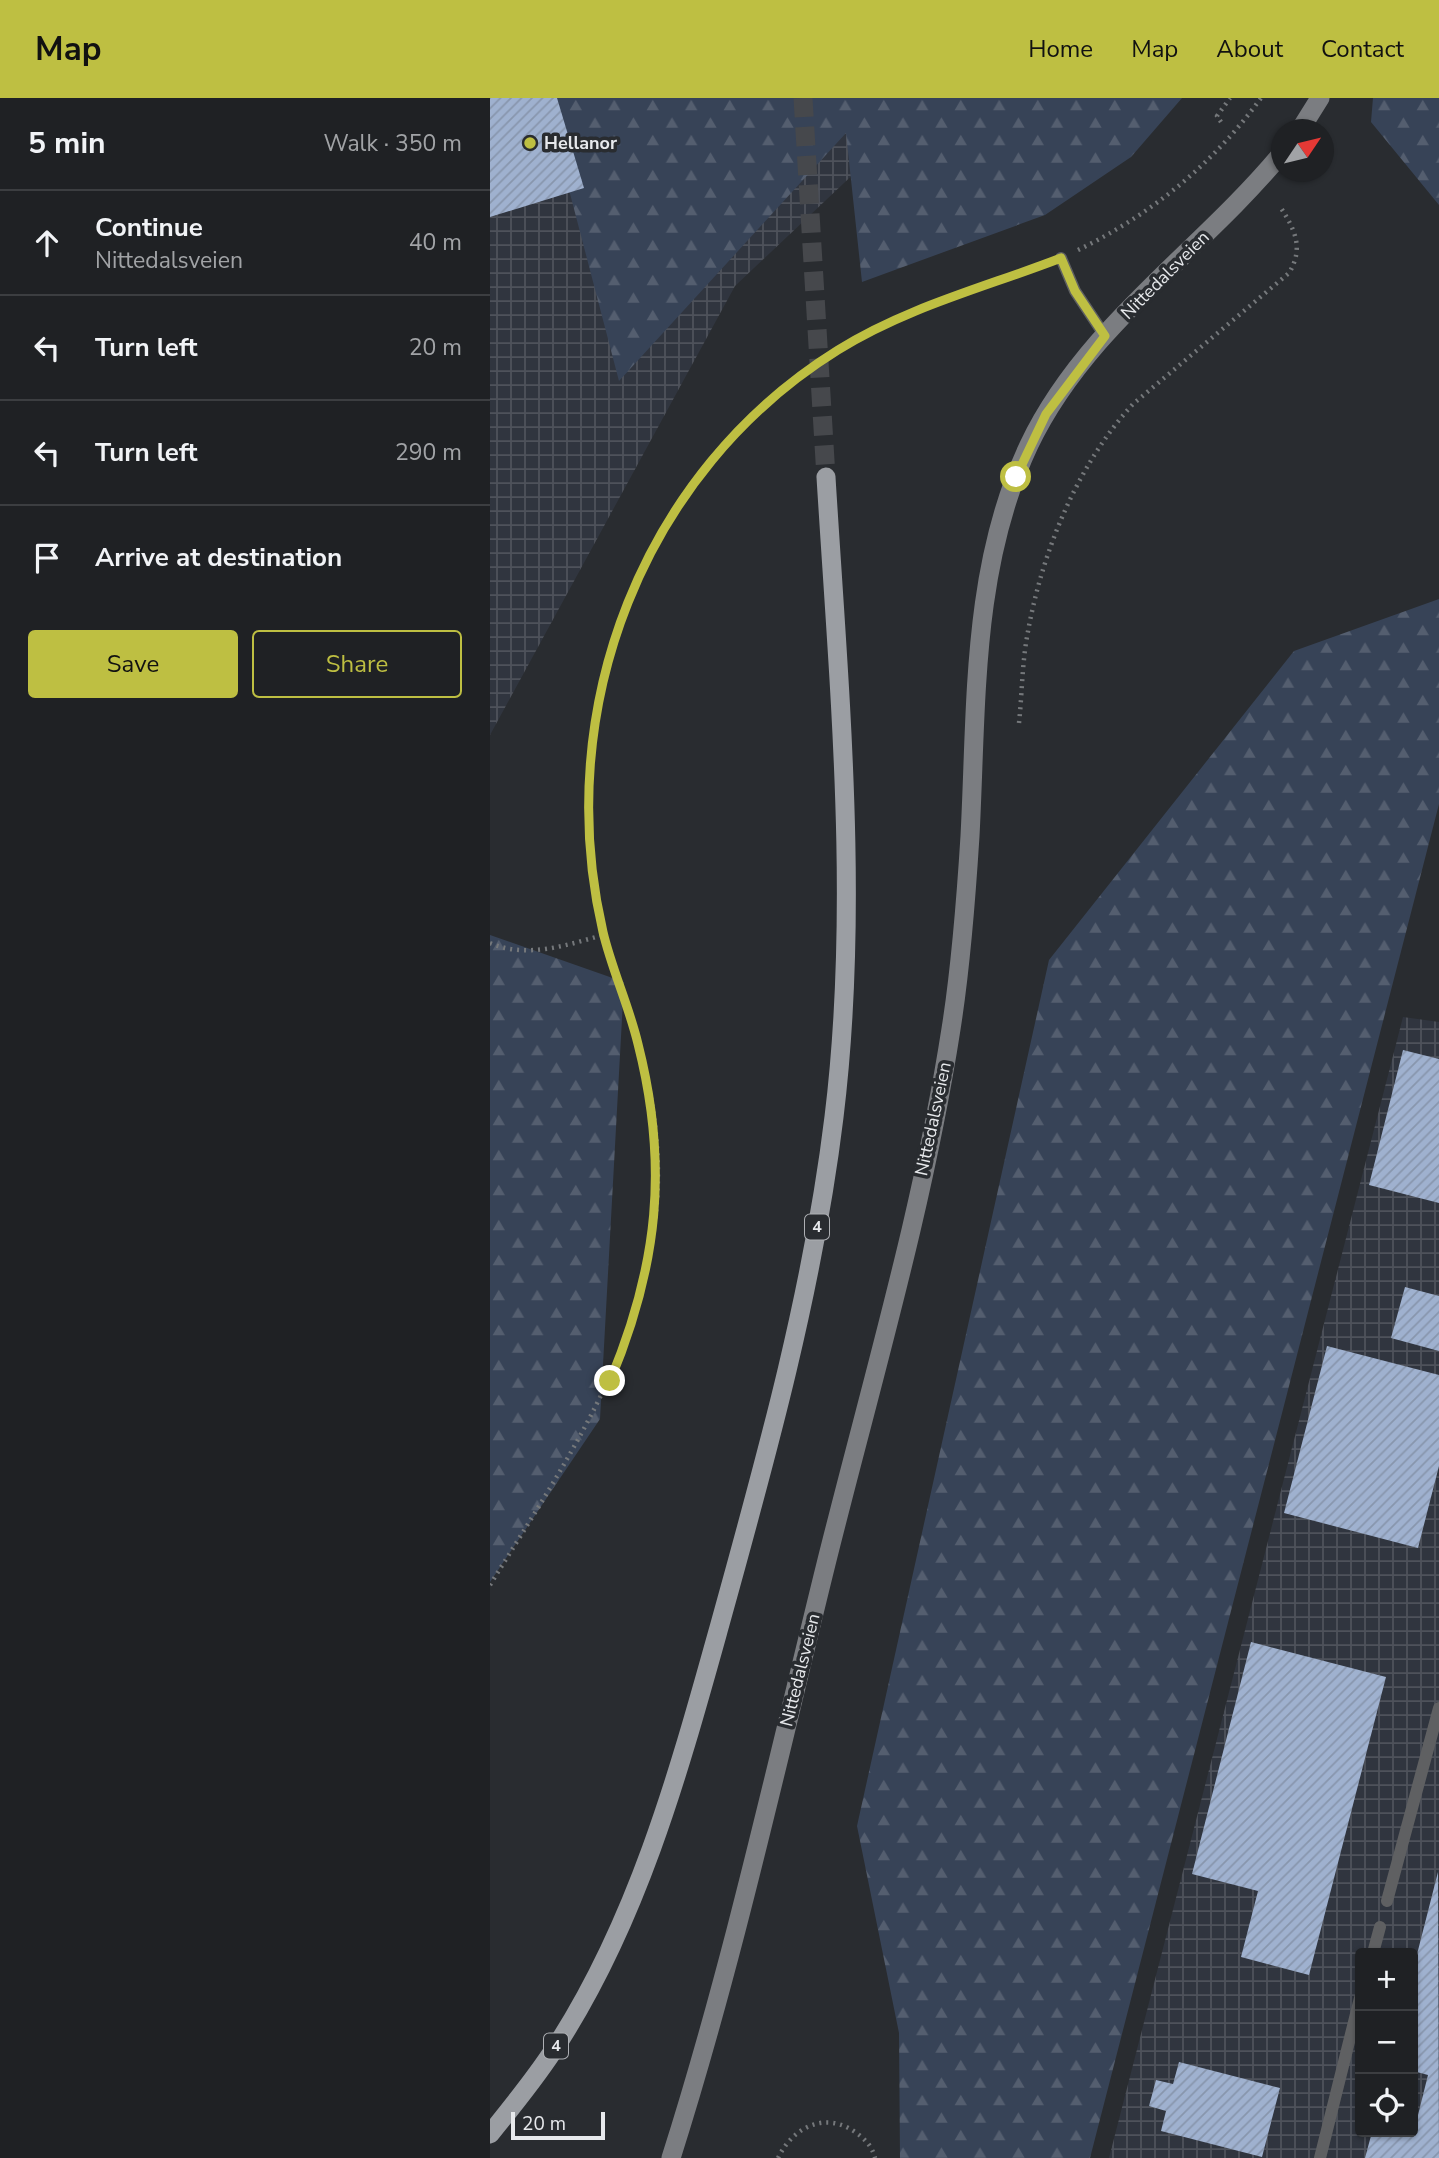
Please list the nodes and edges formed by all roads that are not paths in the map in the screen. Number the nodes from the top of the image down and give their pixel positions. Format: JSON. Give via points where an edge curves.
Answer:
{"nodes":[{"id":1,"x":1320,"y":98,"type":"edge"},
{"id":2,"x":1307,"y":119,"type":"edge"},
{"id":3,"x":1271,"y":166,"type":"edge"},
{"id":4,"x":1061,"y":258,"type":"road end"},
{"id":5,"x":1105,"y":336,"type":"junction"},
{"id":6,"x":826,"y":477,"type":"tunnel mouth"},
{"id":7,"x":1439,"y":1708,"type":"edge"},
{"id":8,"x":1387,"y":1901,"type":"dead end"},
{"id":9,"x":1380,"y":1927,"type":"dead end"},
{"id":10,"x":1374,"y":1948,"type":"edge"},
{"id":11,"x":1357,"y":2011,"type":"edge"},
{"id":12,"x":490,"y":2134,"type":"edge"},
{"id":13,"x":671,"y":2158,"type":"edge"},
{"id":14,"x":1320,"y":2158,"type":"edge"}],
"edges":[{"from":1,"to":2,"type":"main road"},
{"from":3,"to":5,"type":"main road","name":"Nittedalsveien"},
{"from":4,"to":5,"type":"lane","via":[[1075,291]]},
{"from":5,"to":13,"type":"main road","name":"Nittedalsveien","via":[[1064,387],[1034,435],[995,542],[978,649],[961,951],[940,1092],[735,1931]]},
{"from":6,"to":12,"type":"highway","number":"4","via":[[842,745],[846,910],[834,1118],[810,1272],[765,1459],[678,1774],[656,1837],[583,2001],[553,2052]]},
{"from":7,"to":8,"type":"lane"},
{"from":9,"to":10,"type":"lane"},
{"from":11,"to":14,"type":"lane"}]}
